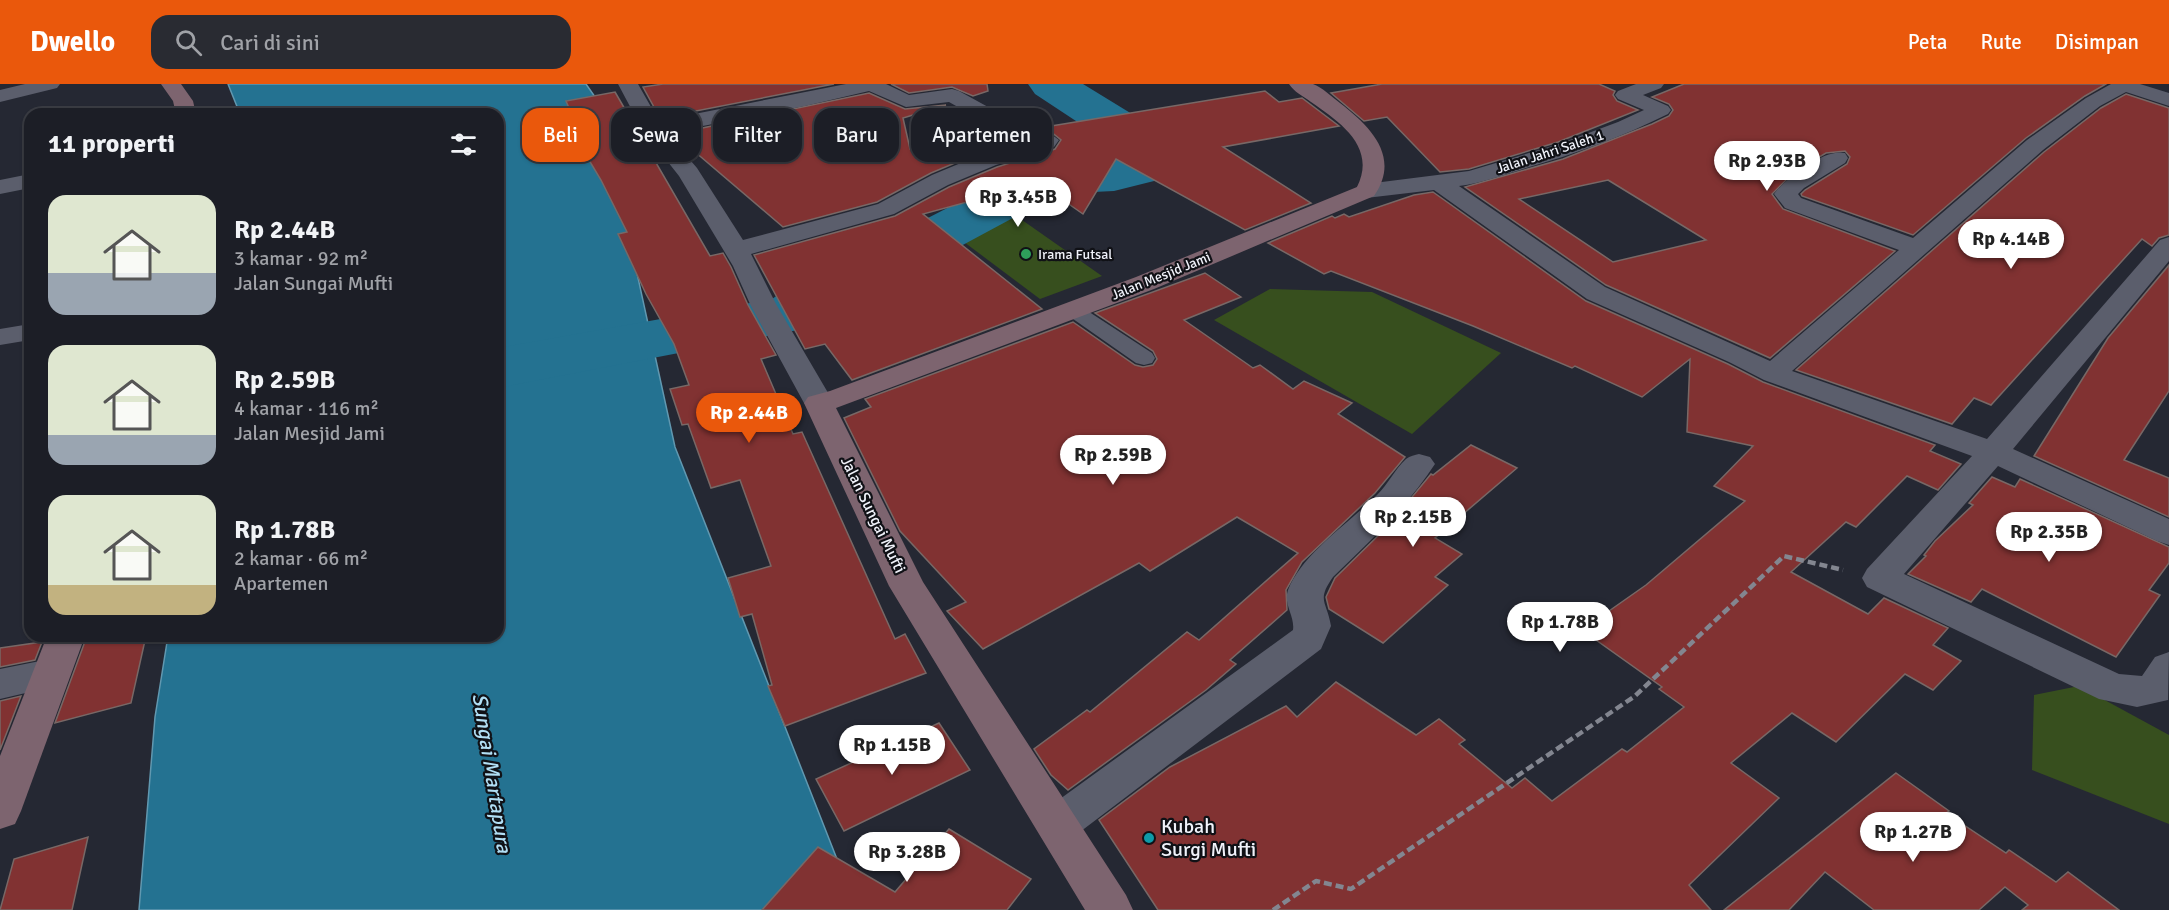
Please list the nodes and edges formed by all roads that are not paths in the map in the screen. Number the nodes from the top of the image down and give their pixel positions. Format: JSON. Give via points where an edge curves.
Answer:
{"nodes":[{"id":1,"x":50,"y":84,"type":"edge"},
{"id":2,"x":171,"y":84,"type":"edge"},
{"id":3,"x":628,"y":84,"type":"edge"},
{"id":4,"x":1299,"y":84,"type":"edge"},
{"id":5,"x":1654,"y":84,"type":"edge"},
{"id":6,"x":2124,"y":85,"type":"edge"},
{"id":7,"x":0,"y":96,"type":"edge"},
{"id":8,"x":2169,"y":100,"type":"edge"},
{"id":9,"x":185,"y":108,"type":"edge"},
{"id":10,"x":641,"y":108,"type":"edge"},
{"id":11,"x":701,"y":120,"type":"edge"},
{"id":12,"x":1837,"y":158,"type":"dead end"},
{"id":13,"x":680,"y":162,"type":"edge"},
{"id":14,"x":24,"y":182,"type":"edge"},
{"id":15,"x":1438,"y":182,"type":"junction"},
{"id":16,"x":0,"y":187,"type":"edge"},
{"id":17,"x":1366,"y":191,"type":"junction"},
{"id":18,"x":2169,"y":245,"type":"edge"},
{"id":19,"x":1915,"y":247,"type":"junction"},
{"id":20,"x":736,"y":250,"type":"junction"},
{"id":21,"x":1073,"y":310,"type":"junction"},
{"id":22,"x":24,"y":333,"type":"edge"},
{"id":23,"x":0,"y":337,"type":"edge"},
{"id":24,"x":1144,"y":358,"type":"dead end"},
{"id":25,"x":1774,"y":374,"type":"junction"},
{"id":26,"x":819,"y":403,"type":"junction"},
{"id":27,"x":1993,"y":452,"type":"junction"},
{"id":28,"x":1419,"y":464,"type":"dead end"},
{"id":29,"x":2169,"y":533,"type":"edge"},
{"id":30,"x":64,"y":642,"type":"edge"},
{"id":31,"x":2169,"y":667,"type":"edge"},
{"id":32,"x":50,"y":675,"type":"junction"},
{"id":33,"x":0,"y":684,"type":"edge"},
{"id":34,"x":0,"y":811,"type":"edge"},
{"id":35,"x":1057,"y":825,"type":"junction"},
{"id":36,"x":1110,"y":910,"type":"edge"}],
"edges":[{"from":1,"to":7,"type":"street"},
{"from":2,"to":9,"type":"street"},
{"from":3,"to":10,"type":"street","name":"Jalan Sungai Mufti"},
{"from":4,"to":17,"type":"street","via":[[1345,117],[1373,150],[1373,181]]},
{"from":5,"to":15,"type":"street","name":"Jalan Jahri Saleh 1","via":[[1618,91],[1661,110],[1626,128],[1471,178]]},
{"from":6,"to":8,"type":"street"},
{"from":6,"to":19,"type":"street","via":[[2057,128]]},
{"from":11,"to":20,"type":"street","via":[[867,85],[906,101],[952,94],[995,120],[1017,117],[1048,140],[940,180],[886,210]]},
{"from":12,"to":19,"type":"street","via":[[1796,183],[1786,194],[1789,199]]},
{"from":13,"to":20,"type":"street","name":"Jalan Sungai Mufti"},
{"from":14,"to":16,"type":"street"},
{"from":15,"to":17,"type":"street","name":"Jalan Jahri Saleh 1"},
{"from":15,"to":25,"type":"street","via":[[1596,293]]},
{"from":17,"to":21,"type":"street","name":"Jalan Mesjid Jami"},
{"from":18,"to":27,"type":"street"},
{"from":19,"to":25,"type":"street"},
{"from":20,"to":26,"type":"street","name":"Jalan Sungai Mufti"},
{"from":21,"to":24,"type":"lane"},
{"from":21,"to":26,"type":"street","name":"Jalan Mesjid Jami"},
{"from":22,"to":23,"type":"street"},
{"from":25,"to":27,"type":"street"},
{"from":26,"to":35,"type":"street","name":"Jalan Sungai Mufti","via":[[907,586]]},
{"from":27,"to":29,"type":"street"},
{"from":27,"to":31,"type":"street","via":[[1880,578],[2113,688],[2137,692],[2154,688]]},
{"from":28,"to":35,"type":"street","via":[[1391,501],[1312,580],[1305,592],[1313,622],[1308,639]]},
{"from":30,"to":32,"type":"street"},
{"from":32,"to":33,"type":"street"},
{"from":32,"to":34,"type":"street"},
{"from":35,"to":36,"type":"street","name":"Jalan Sungai Mufti"}]}
